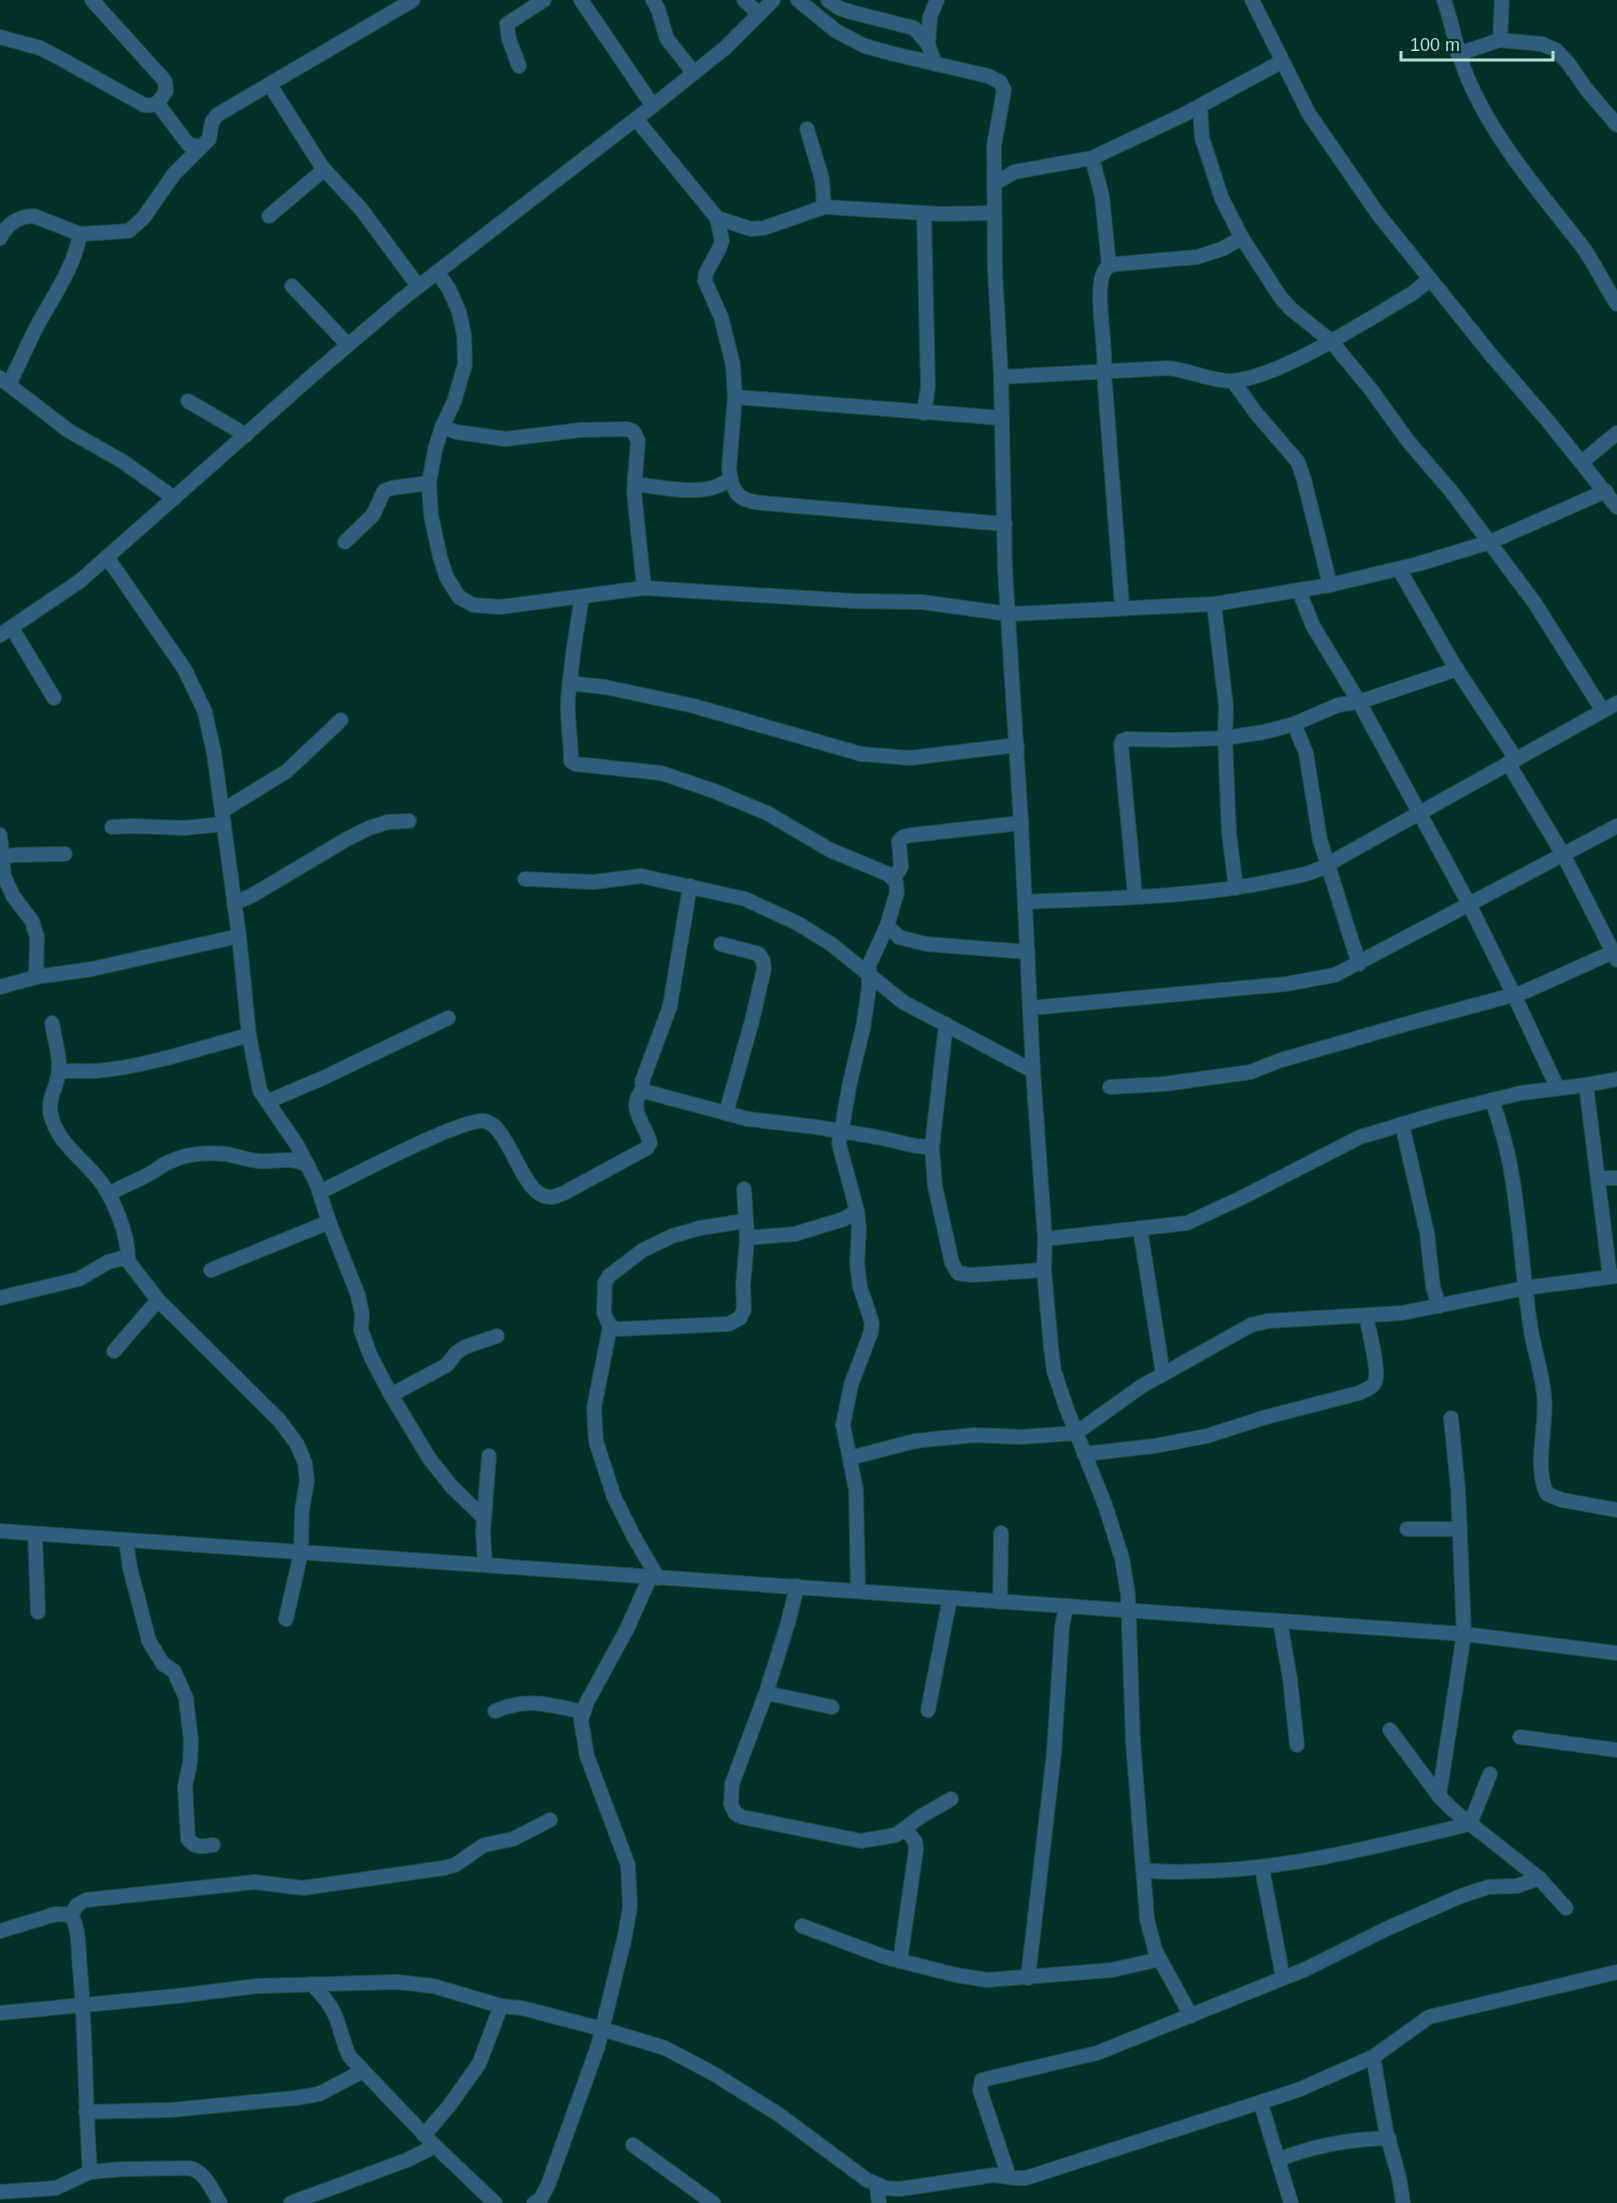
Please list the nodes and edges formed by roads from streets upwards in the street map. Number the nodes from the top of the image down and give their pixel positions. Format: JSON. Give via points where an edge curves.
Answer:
{"nodes":[{"id":1,"x":92,"y":0,"type":"edge"},
{"id":2,"x":413,"y":0,"type":"edge"},
{"id":3,"x":544,"y":0,"type":"edge"},
{"id":4,"x":581,"y":0,"type":"edge"},
{"id":5,"x":653,"y":0,"type":"edge"},
{"id":6,"x":744,"y":0,"type":"edge"},
{"id":7,"x":773,"y":0,"type":"edge"},
{"id":8,"x":798,"y":0,"type":"edge"},
{"id":9,"x":828,"y":0,"type":"edge"},
{"id":10,"x":937,"y":0,"type":"edge"},
{"id":11,"x":1252,"y":0,"type":"edge"},
{"id":12,"x":1444,"y":0,"type":"edge"},
{"id":13,"x":1502,"y":0,"type":"edge"},
{"id":14,"x":759,"y":14,"type":"junction"},
{"id":15,"x":930,"y":17,"type":"junction"},
{"id":16,"x":914,"y":28,"type":"junction"},
{"id":17,"x":0,"y":37,"type":"edge"},
{"id":18,"x":1500,"y":40,"type":"junction"},
{"id":19,"x":928,"y":44,"type":"junction"},
{"id":20,"x":1458,"y":54,"type":"junction"},
{"id":21,"x":1281,"y":62,"type":"junction"},
{"id":22,"x":935,"y":64,"type":"junction"},
{"id":23,"x":519,"y":66,"type":"dead end"},
{"id":24,"x":694,"y":73,"type":"junction"},
{"id":25,"x":270,"y":85,"type":"junction"},
{"id":26,"x":157,"y":103,"type":"junction"},
{"id":27,"x":653,"y":106,"type":"junction"},
{"id":28,"x":1200,"y":106,"type":"junction"},
{"id":29,"x":1183,"y":115,"type":"junction"},
{"id":30,"x":636,"y":119,"type":"junction"},
{"id":31,"x":1617,"y":125,"type":"edge"},
{"id":32,"x":807,"y":129,"type":"dead end"},
{"id":33,"x":1202,"y":138,"type":"junction"},
{"id":34,"x":198,"y":147,"type":"junction"},
{"id":35,"x":1092,"y":158,"type":"junction"},
{"id":36,"x":994,"y":164,"type":"junction"},
{"id":37,"x":322,"y":167,"type":"junction"},
{"id":38,"x":1014,"y":172,"type":"junction"},
{"id":39,"x":994,"y":184,"type":"junction"},
{"id":40,"x":824,"y":207,"type":"junction"},
{"id":41,"x":924,"y":213,"type":"junction"},
{"id":42,"x":994,"y":213,"type":"junction"},
{"id":43,"x":269,"y":216,"type":"dead end"},
{"id":44,"x":717,"y":218,"type":"junction"},
{"id":45,"x":737,"y":226,"type":"junction"},
{"id":46,"x":80,"y":234,"type":"junction"},
{"id":47,"x":722,"y":235,"type":"junction"},
{"id":48,"x":0,"y":238,"type":"edge"},
{"id":49,"x":1242,"y":238,"type":"junction"},
{"id":50,"x":1109,"y":266,"type":"junction"},
{"id":51,"x":437,"y":272,"type":"junction"},
{"id":52,"x":1430,"y":279,"type":"junction"},
{"id":53,"x":292,"y":286,"type":"dead end"},
{"id":54,"x":418,"y":286,"type":"junction"},
{"id":55,"x":1617,"y":304,"type":"edge"},
{"id":56,"x":1331,"y":340,"type":"junction"},
{"id":57,"x":348,"y":345,"type":"junction"},
{"id":58,"x":1104,"y":372,"type":"junction"},
{"id":59,"x":1001,"y":377,"type":"junction"},
{"id":60,"x":4,"y":381,"type":"edge"},
{"id":61,"x":1233,"y":381,"type":"junction"},
{"id":62,"x":735,"y":397,"type":"junction"},
{"id":63,"x":188,"y":401,"type":"dead end"},
{"id":64,"x":924,"y":413,"type":"junction"},
{"id":65,"x":1002,"y":418,"type":"junction"},
{"id":66,"x":442,"y":427,"type":"junction"},
{"id":67,"x":1617,"y":433,"type":"edge"},
{"id":68,"x":246,"y":435,"type":"junction"},
{"id":69,"x":1582,"y":462,"type":"junction"},
{"id":70,"x":730,"y":478,"type":"junction"},
{"id":71,"x":429,"y":483,"type":"junction"},
{"id":72,"x":634,"y":484,"type":"junction"},
{"id":73,"x":1606,"y":491,"type":"junction"},
{"id":74,"x":174,"y":498,"type":"junction"},
{"id":75,"x":1617,"y":507,"type":"edge"},
{"id":76,"x":1005,"y":524,"type":"junction"},
{"id":77,"x":345,"y":542,"type":"dead end"},
{"id":78,"x":1490,"y":542,"type":"junction"},
{"id":79,"x":108,"y":557,"type":"junction"},
{"id":80,"x":1399,"y":568,"type":"junction"},
{"id":81,"x":1330,"y":585,"type":"junction"},
{"id":82,"x":644,"y":588,"type":"junction"},
{"id":83,"x":1299,"y":591,"type":"junction"},
{"id":84,"x":582,"y":597,"type":"junction"},
{"id":85,"x":1214,"y":604,"type":"junction"},
{"id":86,"x":1122,"y":607,"type":"junction"},
{"id":87,"x":1009,"y":614,"type":"junction"},
{"id":88,"x":6,"y":632,"type":"edge"},
{"id":89,"x":1457,"y":669,"type":"junction"},
{"id":90,"x":572,"y":680,"type":"junction"},
{"id":91,"x":54,"y":699,"type":"dead end"},
{"id":92,"x":1359,"y":702,"type":"junction"},
{"id":93,"x":1612,"y":710,"type":"edge"},
{"id":94,"x":340,"y":720,"type":"dead end"},
{"id":95,"x":1294,"y":724,"type":"junction"},
{"id":96,"x":1225,"y":738,"type":"junction"},
{"id":97,"x":1017,"y":745,"type":"junction"},
{"id":98,"x":1512,"y":761,"type":"junction"},
{"id":99,"x":1420,"y":812,"type":"junction"},
{"id":100,"x":223,"y":818,"type":"junction"},
{"id":101,"x":409,"y":821,"type":"dead end"},
{"id":102,"x":1021,"y":823,"type":"junction"},
{"id":103,"x":1617,"y":826,"type":"edge"},
{"id":104,"x":112,"y":827,"type":"dead end"},
{"id":105,"x":0,"y":835,"type":"edge"},
{"id":106,"x":64,"y":854,"type":"dead end"},
{"id":107,"x":1564,"y":856,"type":"junction"},
{"id":108,"x":2,"y":857,"type":"junction"},
{"id":109,"x":1329,"y":866,"type":"junction"},
{"id":110,"x":894,"y":878,"type":"junction"},
{"id":111,"x":525,"y":879,"type":"dead end"},
{"id":112,"x":690,"y":886,"type":"junction"},
{"id":113,"x":1236,"y":888,"type":"junction"},
{"id":114,"x":1135,"y":896,"type":"junction"},
{"id":115,"x":1026,"y":902,"type":"junction"},
{"id":116,"x":234,"y":903,"type":"junction"},
{"id":117,"x":1468,"y":904,"type":"junction"},
{"id":118,"x":887,"y":926,"type":"junction"},
{"id":119,"x":239,"y":936,"type":"junction"},
{"id":120,"x":721,"y":944,"type":"dead end"},
{"id":121,"x":1028,"y":952,"type":"junction"},
{"id":122,"x":1615,"y":956,"type":"edge"},
{"id":123,"x":1359,"y":964,"type":"junction"},
{"id":124,"x":868,"y":974,"type":"junction"},
{"id":125,"x":36,"y":977,"type":"junction"},
{"id":126,"x":0,"y":987,"type":"edge"},
{"id":127,"x":1514,"y":995,"type":"junction"},
{"id":128,"x":1031,"y":1008,"type":"junction"},
{"id":129,"x":448,"y":1018,"type":"dead end"},
{"id":130,"x":52,"y":1023,"type":"dead end"},
{"id":131,"x":946,"y":1024,"type":"junction"},
{"id":132,"x":249,"y":1035,"type":"junction"},
{"id":133,"x":1033,"y":1071,"type":"junction"},
{"id":134,"x":59,"y":1072,"type":"junction"},
{"id":135,"x":1617,"y":1079,"type":"edge"},
{"id":136,"x":1586,"y":1085,"type":"junction"},
{"id":137,"x":1110,"y":1087,"type":"dead end"},
{"id":138,"x":1557,"y":1087,"type":"junction"},
{"id":139,"x":643,"y":1088,"type":"junction"},
{"id":140,"x":1492,"y":1100,"type":"junction"},
{"id":141,"x":269,"y":1101,"type":"junction"},
{"id":142,"x":726,"y":1113,"type":"junction"},
{"id":143,"x":1402,"y":1124,"type":"junction"},
{"id":144,"x":840,"y":1131,"type":"junction"},
{"id":145,"x":932,"y":1147,"type":"junction"},
{"id":146,"x":308,"y":1164,"type":"junction"},
{"id":147,"x":1599,"y":1178,"type":"junction"},
{"id":148,"x":1617,"y":1178,"type":"edge"},
{"id":149,"x":744,"y":1189,"type":"dead end"},
{"id":150,"x":320,"y":1192,"type":"junction"},
{"id":151,"x":110,"y":1194,"type":"junction"},
{"id":152,"x":857,"y":1211,"type":"junction"},
{"id":153,"x":745,"y":1221,"type":"junction"},
{"id":154,"x":329,"y":1222,"type":"junction"},
{"id":155,"x":1140,"y":1228,"type":"junction"},
{"id":156,"x":747,"y":1238,"type":"junction"},
{"id":157,"x":1045,"y":1239,"type":"junction"},
{"id":158,"x":128,"y":1261,"type":"junction"},
{"id":159,"x":211,"y":1270,"type":"dead end"},
{"id":160,"x":1044,"y":1270,"type":"junction"},
{"id":161,"x":1613,"y":1277,"type":"edge"},
{"id":162,"x":1525,"y":1288,"type":"junction"},
{"id":163,"x":0,"y":1298,"type":"edge"},
{"id":164,"x":158,"y":1300,"type":"junction"},
{"id":165,"x":1439,"y":1306,"type":"junction"},
{"id":166,"x":1366,"y":1315,"type":"junction"},
{"id":167,"x":610,"y":1327,"type":"junction"},
{"id":168,"x":497,"y":1336,"type":"dead end"},
{"id":169,"x":114,"y":1351,"type":"dead end"},
{"id":170,"x":1163,"y":1374,"type":"junction"},
{"id":171,"x":391,"y":1395,"type":"junction"},
{"id":172,"x":1451,"y":1418,"type":"dead end"},
{"id":173,"x":1076,"y":1433,"type":"junction"},
{"id":174,"x":1084,"y":1454,"type":"junction"},
{"id":175,"x":489,"y":1456,"type":"dead end"},
{"id":176,"x":850,"y":1458,"type":"junction"},
{"id":177,"x":1617,"y":1510,"type":"edge"},
{"id":178,"x":484,"y":1518,"type":"junction"},
{"id":179,"x":1407,"y":1529,"type":"dead end"},
{"id":180,"x":1460,"y":1529,"type":"junction"},
{"id":181,"x":0,"y":1531,"type":"edge"},
{"id":182,"x":1001,"y":1533,"type":"dead end"},
{"id":183,"x":35,"y":1534,"type":"junction"},
{"id":184,"x":126,"y":1540,"type":"junction"},
{"id":185,"x":301,"y":1552,"type":"junction"},
{"id":186,"x":485,"y":1565,"type":"junction"},
{"id":187,"x":654,"y":1577,"type":"junction"},
{"id":188,"x":796,"y":1586,"type":"junction"},
{"id":189,"x":858,"y":1591,"type":"junction"},
{"id":190,"x":950,"y":1598,"type":"junction"},
{"id":191,"x":1000,"y":1602,"type":"junction"},
{"id":192,"x":1065,"y":1607,"type":"junction"},
{"id":193,"x":1129,"y":1611,"type":"junction"},
{"id":194,"x":38,"y":1612,"type":"dead end"},
{"id":195,"x":286,"y":1619,"type":"dead end"},
{"id":196,"x":1280,"y":1621,"type":"junction"},
{"id":197,"x":1464,"y":1634,"type":"junction"},
{"id":198,"x":1617,"y":1653,"type":"edge"},
{"id":199,"x":766,"y":1693,"type":"junction"},
{"id":200,"x":832,"y":1707,"type":"dead end"},
{"id":201,"x":928,"y":1710,"type":"dead end"},
{"id":202,"x":495,"y":1711,"type":"dead end"},
{"id":203,"x":583,"y":1712,"type":"junction"},
{"id":204,"x":1390,"y":1730,"type":"dead end"},
{"id":205,"x":1520,"y":1737,"type":"dead end"},
{"id":206,"x":1298,"y":1745,"type":"dead end"},
{"id":207,"x":1617,"y":1750,"type":"edge"},
{"id":208,"x":1490,"y":1774,"type":"dead end"},
{"id":209,"x":1439,"y":1796,"type":"junction"},
{"id":210,"x":951,"y":1799,"type":"dead end"},
{"id":211,"x":550,"y":1820,"type":"dead end"},
{"id":212,"x":1470,"y":1824,"type":"junction"},
{"id":213,"x":905,"y":1829,"type":"junction"},
{"id":214,"x":213,"y":1845,"type":"dead end"},
{"id":215,"x":1262,"y":1868,"type":"junction"},
{"id":216,"x":1143,"y":1870,"type":"junction"},
{"id":217,"x":1539,"y":1878,"type":"junction"},
{"id":218,"x":1566,"y":1908,"type":"dead end"},
{"id":219,"x":71,"y":1915,"type":"junction"},
{"id":220,"x":802,"y":1926,"type":"dead end"},
{"id":221,"x":0,"y":1930,"type":"edge"},
{"id":222,"x":1160,"y":1959,"type":"junction"},
{"id":223,"x":900,"y":1961,"type":"junction"},
{"id":224,"x":1617,"y":1972,"type":"edge"},
{"id":225,"x":1028,"y":1978,"type":"junction"},
{"id":226,"x":1283,"y":1978,"type":"junction"},
{"id":227,"x":312,"y":1984,"type":"junction"},
{"id":228,"x":83,"y":2004,"type":"junction"},
{"id":229,"x":501,"y":2006,"type":"junction"},
{"id":230,"x":0,"y":2013,"type":"edge"},
{"id":231,"x":1191,"y":2016,"type":"junction"},
{"id":232,"x":602,"y":2029,"type":"junction"},
{"id":233,"x":1372,"y":2057,"type":"junction"},
{"id":234,"x":363,"y":2071,"type":"junction"},
{"id":235,"x":1261,"y":2104,"type":"junction"},
{"id":236,"x":86,"y":2112,"type":"junction"},
{"id":237,"x":424,"y":2135,"type":"junction"},
{"id":238,"x":1389,"y":2138,"type":"junction"},
{"id":239,"x":633,"y":2145,"type":"dead end"},
{"id":240,"x":435,"y":2146,"type":"junction"},
{"id":241,"x":1278,"y":2160,"type":"junction"},
{"id":242,"x":90,"y":2172,"type":"junction"},
{"id":243,"x":1009,"y":2177,"type":"junction"},
{"id":244,"x":877,"y":2185,"type":"junction"},
{"id":245,"x":0,"y":2192,"type":"edge"},
{"id":246,"x":539,"y":2202,"type":"edge"},
{"id":247,"x":1287,"y":2202,"type":"edge"},
{"id":248,"x":220,"y":2203,"type":"edge"},
{"id":249,"x":291,"y":2203,"type":"edge"},
{"id":250,"x":495,"y":2203,"type":"edge"},
{"id":251,"x":713,"y":2203,"type":"edge"},
{"id":252,"x":879,"y":2203,"type":"edge"},
{"id":253,"x":1403,"y":2203,"type":"edge"}],
"edges":[{"from":1,"to":26,"type":"street","via":[[165,81],[166,91]]},
{"from":2,"to":25,"type":"street"},
{"from":3,"to":23,"type":"street","via":[[507,24]]},
{"from":4,"to":27,"type":"street"},
{"from":5,"to":24,"type":"street","via":[[667,39]]},
{"from":6,"to":14,"type":"street"},
{"from":7,"to":14,"type":"street"},
{"from":8,"to":22,"type":"street","via":[[848,38]]},
{"from":9,"to":16,"type":"street","via":[[851,12]]},
{"from":10,"to":15,"type":"street"},
{"from":11,"to":21,"type":"street"},
{"from":12,"to":20,"type":"street"},
{"from":13,"to":18,"type":"street"},
{"from":14,"to":24,"type":"street"},
{"from":15,"to":16,"type":"street"},
{"from":15,"to":19,"type":"street"},
{"from":16,"to":19,"type":"street"},
{"from":17,"to":26,"type":"street","via":[[47,51],[144,105]]},
{"from":18,"to":20,"type":"street"},
{"from":18,"to":31,"type":"street","via":[[1542,44],[1556,50]]},
{"from":19,"to":22,"type":"street"},
{"from":20,"to":55,"type":"street","via":[[1505,148],[1583,247]]},
{"from":21,"to":28,"type":"street"},
{"from":21,"to":52,"type":"street","via":[[1309,114],[1378,214]]},
{"from":22,"to":36,"type":"street","via":[[1000,82],[1004,90]]},
{"from":24,"to":27,"type":"street"},
{"from":25,"to":34,"type":"street","via":[[217,115],[208,139]]},
{"from":25,"to":37,"type":"street"},
{"from":26,"to":34,"type":"street","via":[[188,144]]},
{"from":27,"to":30,"type":"street"},
{"from":28,"to":29,"type":"street"},
{"from":28,"to":33,"type":"street"},
{"from":29,"to":33,"type":"street"},
{"from":29,"to":35,"type":"street"},
{"from":30,"to":44,"type":"street"},
{"from":30,"to":51,"type":"street"},
{"from":32,"to":40,"type":"street","via":[[822,179]]},
{"from":33,"to":49,"type":"street","via":[[1222,199]]},
{"from":34,"to":46,"type":"street","via":[[135,228]]},
{"from":35,"to":38,"type":"street"},
{"from":35,"to":50,"type":"street","via":[[1102,196]]},
{"from":36,"to":38,"type":"street"},
{"from":36,"to":39,"type":"street"},
{"from":37,"to":43,"type":"street","via":[[320,173]]},
{"from":37,"to":54,"type":"street","via":[[361,209]]},
{"from":38,"to":39,"type":"street"},
{"from":39,"to":42,"type":"street"},
{"from":40,"to":41,"type":"street"},
{"from":40,"to":45,"type":"street","via":[[764,228]]},
{"from":41,"to":42,"type":"street"},
{"from":41,"to":64,"type":"street","via":[[928,387]]},
{"from":42,"to":59,"type":"street"},
{"from":44,"to":45,"type":"street"},
{"from":44,"to":47,"type":"street"},
{"from":45,"to":47,"type":"street"},
{"from":46,"to":48,"type":"street","via":[[26,216],[9,225]]},
{"from":46,"to":60,"type":"street","via":[[63,281]]},
{"from":47,"to":62,"type":"street","via":[[705,281],[727,339]]},
{"from":49,"to":50,"type":"street","via":[[1197,257]]},
{"from":49,"to":56,"type":"street","via":[[1286,303]]},
{"from":50,"to":58,"type":"street","via":[[1103,272],[1101,289]]},
{"from":51,"to":54,"type":"street"},
{"from":51,"to":66,"type":"street","via":[[450,289],[459,312],[465,364]]},
{"from":52,"to":56,"type":"street","via":[[1413,293]]},
{"from":52,"to":69,"type":"street"},
{"from":53,"to":57,"type":"street"},
{"from":54,"to":57,"type":"street"},
{"from":56,"to":61,"type":"street","via":[[1287,364]]},
{"from":56,"to":78,"type":"street"},
{"from":57,"to":68,"type":"street"},
{"from":58,"to":59,"type":"street"},
{"from":58,"to":61,"type":"street","via":[[1183,369]]},
{"from":58,"to":86,"type":"street"},
{"from":59,"to":65,"type":"street"},
{"from":60,"to":74,"type":"street","via":[[69,430]]},
{"from":61,"to":81,"type":"street","via":[[1298,462]]},
{"from":62,"to":64,"type":"street"},
{"from":62,"to":70,"type":"street"},
{"from":63,"to":68,"type":"street"},
{"from":64,"to":65,"type":"street"},
{"from":65,"to":76,"type":"street"},
{"from":66,"to":71,"type":"street"},
{"from":66,"to":72,"type":"street","via":[[505,440],[581,430],[627,429],[633,431],[638,441]]},
{"from":67,"to":69,"type":"street"},
{"from":68,"to":74,"type":"street"},
{"from":69,"to":73,"type":"street"},
{"from":70,"to":72,"type":"street","via":[[710,490]]},
{"from":70,"to":76,"type":"street","via":[[736,493],[748,502]]},
{"from":71,"to":77,"type":"street","via":[[384,491],[373,515]]},
{"from":71,"to":84,"type":"street","via":[[440,557],[459,597],[473,605],[500,607]]},
{"from":72,"to":82,"type":"street"},
{"from":73,"to":75,"type":"street"},
{"from":73,"to":78,"type":"street"},
{"from":74,"to":79,"type":"street"},
{"from":76,"to":87,"type":"street"},
{"from":78,"to":80,"type":"street"},
{"from":78,"to":93,"type":"street"},
{"from":79,"to":88,"type":"street"},
{"from":79,"to":100,"type":"street","via":[[185,670],[205,712]]},
{"from":80,"to":81,"type":"street"},
{"from":80,"to":89,"type":"street"},
{"from":81,"to":83,"type":"street"},
{"from":82,"to":84,"type":"street"},
{"from":82,"to":87,"type":"street","via":[[855,602],[922,602]]},
{"from":83,"to":85,"type":"street"},
{"from":83,"to":92,"type":"street","via":[[1313,626]]},
{"from":84,"to":90,"type":"street"},
{"from":85,"to":86,"type":"street"},
{"from":85,"to":96,"type":"street","via":[[1226,706]]},
{"from":86,"to":87,"type":"street"},
{"from":87,"to":97,"type":"street"},
{"from":88,"to":91,"type":"street"},
{"from":89,"to":92,"type":"street"},
{"from":89,"to":98,"type":"street"},
{"from":90,"to":97,"type":"street","via":[[694,706],[861,753],[910,758]]},
{"from":90,"to":110,"type":"street","via":[[568,700],[570,755],[575,764],[661,773],[714,791],[767,813],[830,850]]},
{"from":92,"to":95,"type":"street","via":[[1338,705]]},
{"from":92,"to":99,"type":"street"},
{"from":93,"to":98,"type":"street"},
{"from":94,"to":100,"type":"street","via":[[287,771]]},
{"from":95,"to":96,"type":"street"},
{"from":95,"to":109,"type":"street","via":[[1306,753],[1320,840]]},
{"from":96,"to":113,"type":"street"},
{"from":96,"to":114,"type":"street","via":[[1122,741]]},
{"from":97,"to":102,"type":"street"},
{"from":98,"to":99,"type":"street"},
{"from":98,"to":107,"type":"street"},
{"from":99,"to":109,"type":"street"},
{"from":99,"to":117,"type":"street"},
{"from":100,"to":104,"type":"street","via":[[184,828]]},
{"from":100,"to":116,"type":"street"},
{"from":101,"to":116,"type":"street","via":[[388,822],[347,838]]},
{"from":102,"to":110,"type":"street","via":[[903,837],[899,841],[901,867]]},
{"from":102,"to":115,"type":"street"},
{"from":103,"to":107,"type":"street"},
{"from":105,"to":108,"type":"street"},
{"from":106,"to":108,"type":"street"},
{"from":107,"to":117,"type":"street"},
{"from":107,"to":122,"type":"street"},
{"from":108,"to":125,"type":"street","via":[[8,886],[32,921],[37,937]]},
{"from":109,"to":113,"type":"street"},
{"from":109,"to":123,"type":"street"},
{"from":110,"to":118,"type":"street","via":[[897,892]]},
{"from":111,"to":112,"type":"street","via":[[594,882],[640,876]]},
{"from":112,"to":124,"type":"street","via":[[745,899],[797,922]]},
{"from":112,"to":139,"type":"street","via":[[670,1006]]},
{"from":113,"to":114,"type":"street"},
{"from":114,"to":115,"type":"street"},
{"from":115,"to":121,"type":"street"},
{"from":116,"to":119,"type":"street"},
{"from":117,"to":123,"type":"street"},
{"from":117,"to":127,"type":"street"},
{"from":118,"to":121,"type":"street","via":[[899,937],[927,945]]},
{"from":118,"to":124,"type":"street"},
{"from":119,"to":125,"type":"street","via":[[92,969]]},
{"from":119,"to":132,"type":"street"},
{"from":120,"to":142,"type":"street","via":[[759,954],[764,961]]},
{"from":121,"to":128,"type":"street"},
{"from":122,"to":127,"type":"street"},
{"from":123,"to":128,"type":"street","via":[[1312,981]]},
{"from":124,"to":131,"type":"street","via":[[903,1002]]},
{"from":124,"to":144,"type":"street","via":[[863,1028]]},
{"from":125,"to":126,"type":"street"},
{"from":127,"to":137,"type":"street","via":[[1251,1072]]},
{"from":127,"to":138,"type":"street"},
{"from":128,"to":133,"type":"street"},
{"from":129,"to":141,"type":"street"},
{"from":130,"to":134,"type":"street"},
{"from":131,"to":133,"type":"street"},
{"from":131,"to":145,"type":"street"},
{"from":132,"to":134,"type":"street","via":[[159,1060],[96,1071]]},
{"from":132,"to":141,"type":"street","via":[[260,1091]]},
{"from":133,"to":157,"type":"street"},
{"from":134,"to":151,"type":"street","via":[[49,1100],[53,1124],[60,1138]]},
{"from":135,"to":136,"type":"street"},
{"from":136,"to":138,"type":"street"},
{"from":136,"to":147,"type":"street"},
{"from":138,"to":140,"type":"street"},
{"from":139,"to":142,"type":"street"},
{"from":139,"to":150,"type":"street","via":[[636,1099],[636,1110],[648,1136],[648,1148],[564,1193],[543,1197],[532,1188],[501,1133],[484,1120],[469,1122],[421,1143]]},
{"from":140,"to":143,"type":"street"},
{"from":140,"to":162,"type":"street","via":[[1510,1166]]},
{"from":141,"to":146,"type":"street"},
{"from":142,"to":144,"type":"street"},
{"from":143,"to":155,"type":"street","via":[[1360,1137],[1187,1223]]},
{"from":143,"to":165,"type":"street"},
{"from":144,"to":145,"type":"street"},
{"from":144,"to":152,"type":"street","via":[[841,1157]]},
{"from":145,"to":160,"type":"street","via":[[935,1186],[952,1263],[958,1272],[971,1275]]},
{"from":146,"to":150,"type":"street"},
{"from":146,"to":151,"type":"street","via":[[294,1159],[264,1162],[226,1154],[193,1155],[167,1162]]},
{"from":147,"to":148,"type":"street"},
{"from":147,"to":161,"type":"street"},
{"from":149,"to":153,"type":"street"},
{"from":150,"to":154,"type":"street"},
{"from":151,"to":158,"type":"street","via":[[126,1239]]},
{"from":152,"to":156,"type":"street","via":[[795,1234]]},
{"from":152,"to":176,"type":"street","via":[[856,1263],[872,1323],[844,1415]]},
{"from":153,"to":156,"type":"street"},
{"from":153,"to":167,"type":"street","via":[[672,1236],[625,1263],[605,1283],[604,1312]]},
{"from":154,"to":159,"type":"street"},
{"from":154,"to":171,"type":"street","via":[[358,1295],[361,1330]]},
{"from":155,"to":157,"type":"street"},
{"from":155,"to":170,"type":"street"},
{"from":156,"to":167,"type":"street","via":[[744,1310],[740,1318],[729,1324]]},
{"from":157,"to":160,"type":"street"},
{"from":158,"to":163,"type":"street","via":[[115,1259],[79,1279]]},
{"from":158,"to":164,"type":"street"},
{"from":160,"to":173,"type":"street","via":[[1054,1371]]},
{"from":161,"to":162,"type":"street"},
{"from":162,"to":165,"type":"street"},
{"from":162,"to":177,"type":"street","via":[[1546,1408],[1541,1451],[1543,1485],[1547,1494],[1562,1500]]},
{"from":164,"to":169,"type":"street"},
{"from":164,"to":185,"type":"street","via":[[279,1420],[297,1444],[307,1481]]},
{"from":165,"to":166,"type":"street"},
{"from":166,"to":170,"type":"street","via":[[1251,1325]]},
{"from":166,"to":174,"type":"street","via":[[1376,1371],[1375,1382],[1368,1389],[1207,1436]]},
{"from":167,"to":187,"type":"street","via":[[594,1408],[596,1441],[614,1497]]},
{"from":168,"to":171,"type":"street","via":[[465,1347],[447,1365]]},
{"from":170,"to":173,"type":"street"},
{"from":171,"to":178,"type":"street","via":[[429,1458]]},
{"from":172,"to":180,"type":"street"},
{"from":173,"to":174,"type":"street"},
{"from":173,"to":176,"type":"street","via":[[974,1435],[915,1441]]},
{"from":174,"to":193,"type":"street","via":[[1122,1558]]},
{"from":175,"to":178,"type":"street"},
{"from":176,"to":189,"type":"street","via":[[856,1490]]},
{"from":178,"to":186,"type":"street"},
{"from":179,"to":180,"type":"street"},
{"from":180,"to":197,"type":"street"},
{"from":181,"to":183,"type":"street"},
{"from":182,"to":191,"type":"street"},
{"from":183,"to":184,"type":"street"},
{"from":183,"to":194,"type":"street"},
{"from":184,"to":185,"type":"street"},
{"from":184,"to":214,"type":"street","via":[[149,1641],[164,1664],[174,1671],[186,1698],[191,1740],[185,1786],[188,1839],[193,1845]]},
{"from":185,"to":186,"type":"street"},
{"from":185,"to":195,"type":"street"},
{"from":186,"to":187,"type":"street"},
{"from":187,"to":188,"type":"street"},
{"from":187,"to":203,"type":"street"},
{"from":188,"to":189,"type":"street"},
{"from":188,"to":199,"type":"street"},
{"from":189,"to":190,"type":"street"},
{"from":190,"to":191,"type":"street"},
{"from":190,"to":201,"type":"street"},
{"from":191,"to":192,"type":"street"},
{"from":192,"to":193,"type":"street"},
{"from":192,"to":225,"type":"street","via":[[1054,1753]]},
{"from":193,"to":196,"type":"street"},
{"from":193,"to":216,"type":"street","via":[[1133,1741]]},
{"from":196,"to":197,"type":"street"},
{"from":196,"to":206,"type":"street"},
{"from":197,"to":198,"type":"street"},
{"from":197,"to":209,"type":"street"},
{"from":199,"to":200,"type":"street"},
{"from":199,"to":213,"type":"street","via":[[732,1784],[735,1814],[861,1841],[896,1835]]},
{"from":202,"to":203,"type":"street","via":[[510,1704],[536,1702]]},
{"from":203,"to":232,"type":"street","via":[[581,1729],[587,1756],[624,1851],[630,1878],[626,1936]]},
{"from":204,"to":209,"type":"street"},
{"from":205,"to":207,"type":"street"},
{"from":208,"to":212,"type":"street"},
{"from":209,"to":212,"type":"street"},
{"from":210,"to":213,"type":"street"},
{"from":211,"to":219,"type":"street","via":[[513,1839],[484,1845],[444,1868],[303,1888],[255,1882],[86,1900]]},
{"from":212,"to":215,"type":"street"},
{"from":212,"to":217,"type":"street"},
{"from":213,"to":223,"type":"street","via":[[915,1841],[916,1850]]},
{"from":215,"to":216,"type":"street"},
{"from":215,"to":226,"type":"street"},
{"from":216,"to":222,"type":"street","via":[[1150,1935]]},
{"from":217,"to":218,"type":"street"},
{"from":217,"to":226,"type":"street","via":[[1461,1896]]},
{"from":219,"to":221,"type":"street","via":[[56,1914]]},
{"from":219,"to":228,"type":"street","via":[[76,1929]]},
{"from":220,"to":223,"type":"street"},
{"from":222,"to":225,"type":"street","via":[[1112,1970]]},
{"from":222,"to":231,"type":"street"},
{"from":223,"to":225,"type":"street","via":[[976,1979]]},
{"from":224,"to":233,"type":"street","via":[[1429,2017]]},
{"from":226,"to":231,"type":"street"},
{"from":227,"to":228,"type":"street"},
{"from":227,"to":229,"type":"street","via":[[413,1983]]},
{"from":227,"to":234,"type":"street","via":[[327,2001],[345,2047]]},
{"from":228,"to":230,"type":"street"},
{"from":228,"to":236,"type":"street"},
{"from":229,"to":232,"type":"street"},
{"from":229,"to":237,"type":"street","via":[[479,2064]]},
{"from":231,"to":243,"type":"street","via":[[1080,2059],[982,2080],[980,2090]]},
{"from":232,"to":244,"type":"street","via":[[665,2048],[714,2074]]},
{"from":232,"to":246,"type":"street","via":[[556,2166]]},
{"from":233,"to":235,"type":"street"},
{"from":233,"to":238,"type":"street"},
{"from":234,"to":236,"type":"street","via":[[319,2094],[296,2098],[171,2110]]},
{"from":234,"to":237,"type":"street"},
{"from":235,"to":241,"type":"street"},
{"from":235,"to":243,"type":"street","via":[[1026,2178]]},
{"from":236,"to":242,"type":"street"},
{"from":237,"to":240,"type":"street"},
{"from":238,"to":241,"type":"street","via":[[1324,2145]]},
{"from":238,"to":253,"type":"street"},
{"from":239,"to":251,"type":"street"},
{"from":240,"to":249,"type":"street"},
{"from":240,"to":250,"type":"street"},
{"from":241,"to":247,"type":"street"},
{"from":242,"to":245,"type":"street","via":[[56,2188]]},
{"from":242,"to":248,"type":"street","via":[[196,2169]]},
{"from":243,"to":244,"type":"street","via":[[994,2175],[900,2189]]},
{"from":244,"to":252,"type":"street"}]}
